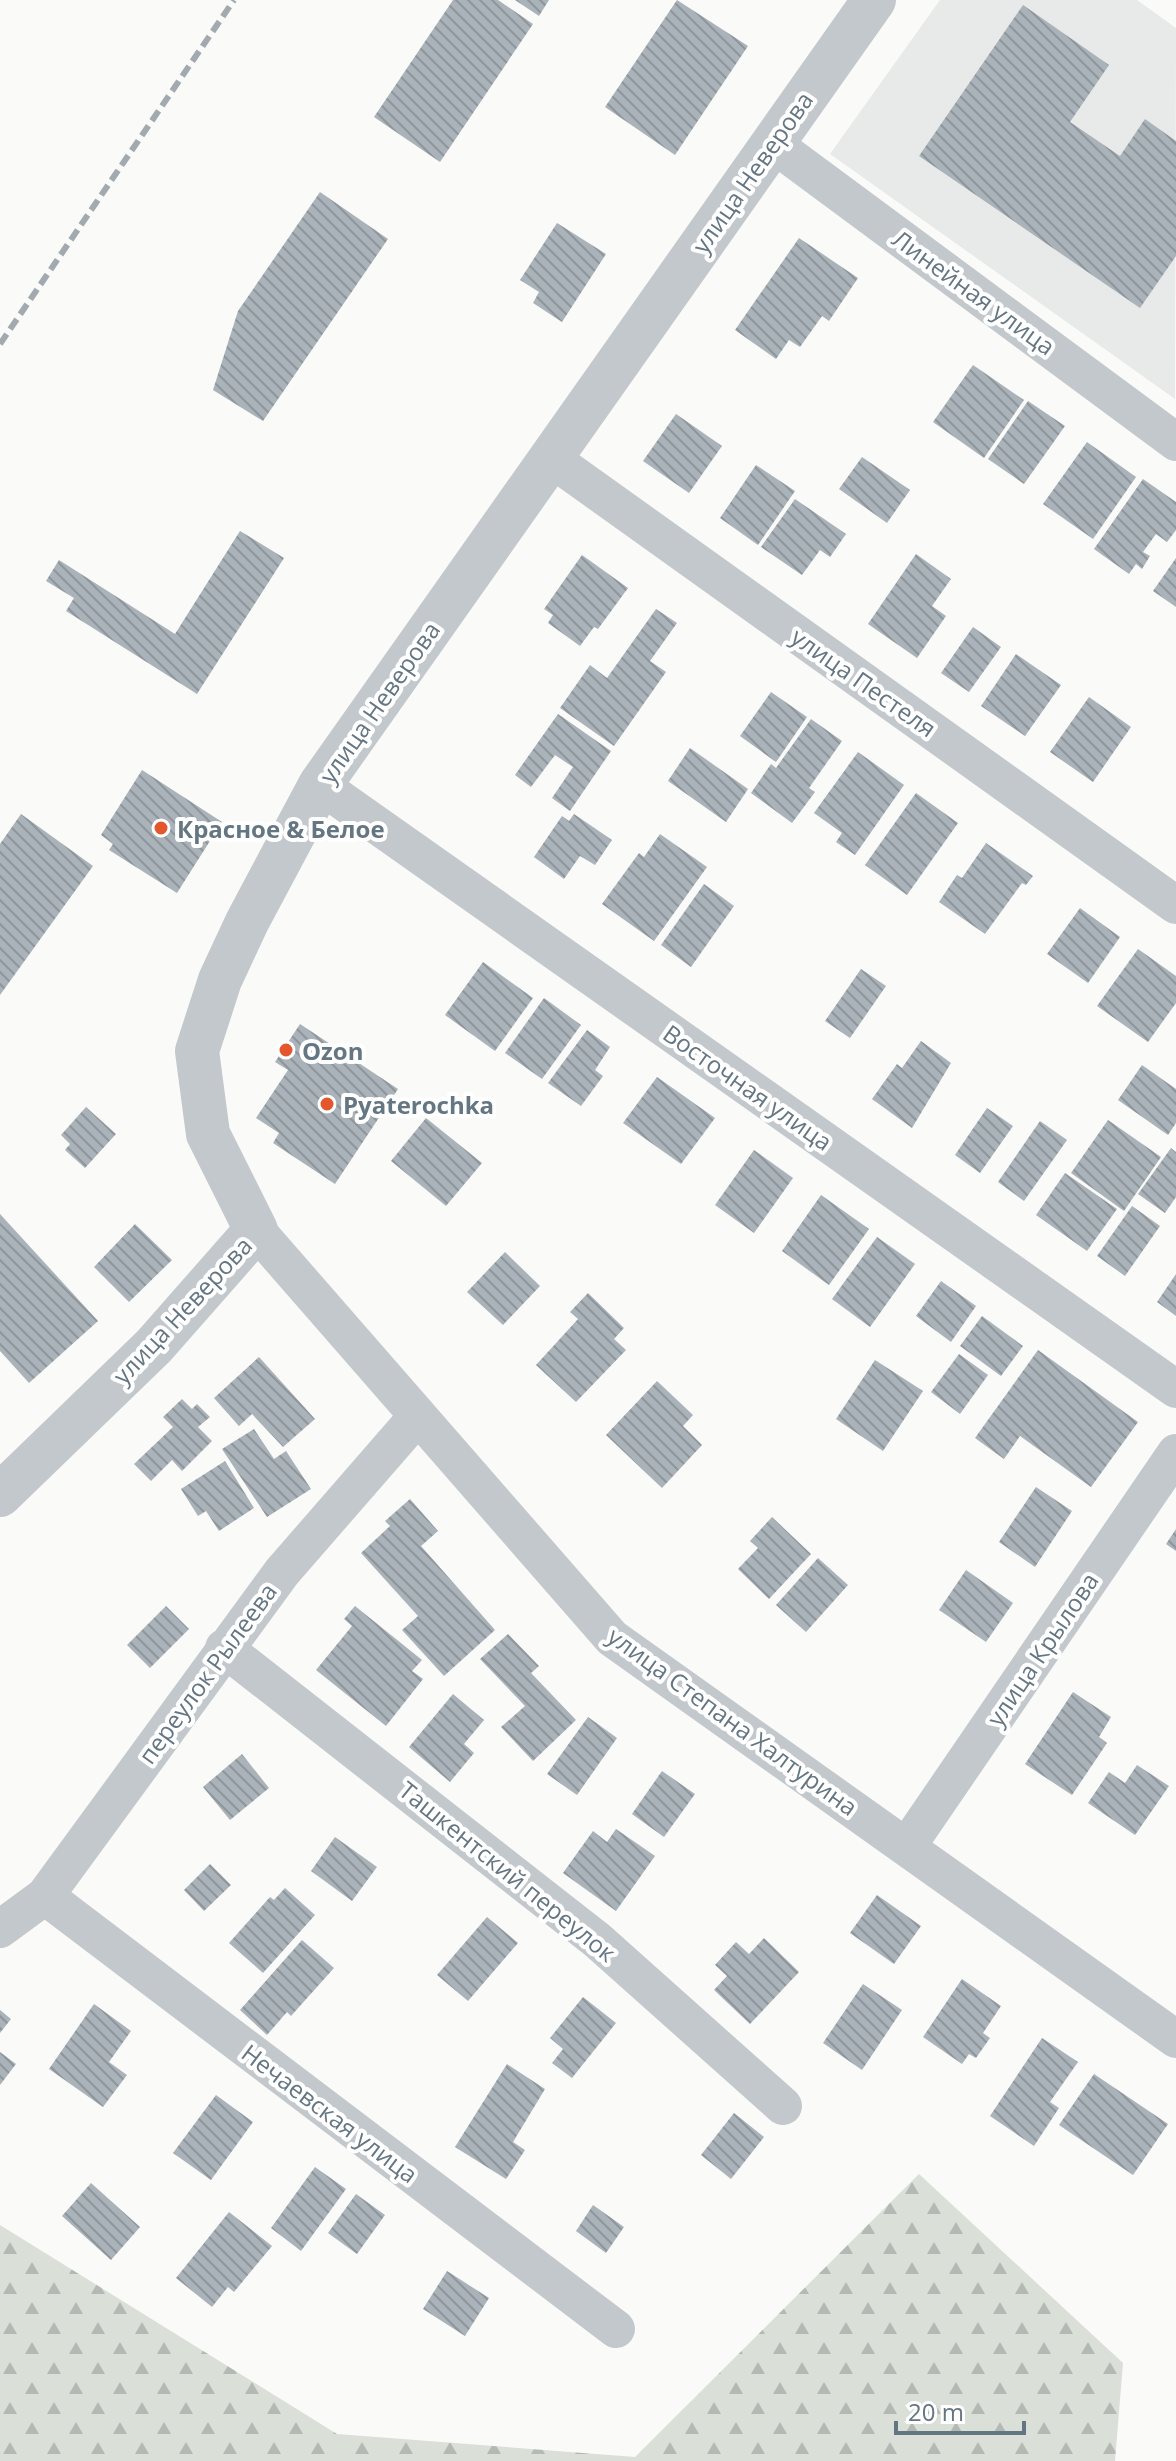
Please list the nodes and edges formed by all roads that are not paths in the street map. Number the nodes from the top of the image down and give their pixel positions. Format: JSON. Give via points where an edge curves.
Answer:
{"nodes":[{"id":1,"x":874,"y":0,"type":"edge"},
{"id":2,"x":772,"y":143,"type":"junction"},
{"id":3,"x":1176,"y":442,"type":"edge"},
{"id":4,"x":552,"y":459,"type":"junction"},
{"id":5,"x":320,"y":785,"type":"junction"},
{"id":6,"x":1176,"y":905,"type":"edge"},
{"id":7,"x":256,"y":1230,"type":"junction"},
{"id":8,"x":1176,"y":1389,"type":"edge"},
{"id":9,"x":416,"y":1418,"type":"junction"},
{"id":10,"x":1176,"y":1453,"type":"edge"},
{"id":11,"x":0,"y":1495,"type":"edge"},
{"id":12,"x":224,"y":1648,"type":"junction"},
{"id":13,"x":908,"y":1845,"type":"junction"},
{"id":14,"x":45,"y":1896,"type":"junction"},
{"id":15,"x":0,"y":1929,"type":"edge"},
{"id":16,"x":1176,"y":2039,"type":"edge"},
{"id":17,"x":783,"y":2106,"type":"dead end"},
{"id":18,"x":616,"y":2329,"type":"dead end"}],
"edges":[{"from":1,"to":2,"type":"street","name":"улица Неверова"},
{"from":2,"to":3,"type":"street","name":"Линейная улица"},
{"from":2,"to":4,"type":"street","name":"улица Неверова"},
{"from":4,"to":5,"type":"street","name":"улица Неверова"},
{"from":4,"to":6,"type":"street","name":"улица Пестеля"},
{"from":5,"to":7,"type":"street","name":"улица Неверова","via":[[220,980],[197,1051],[208,1134]]},
{"from":5,"to":8,"type":"street","name":"Восточная улица"},
{"from":7,"to":9,"type":"street","name":"улица Степана Халтурина"},
{"from":7,"to":11,"type":"street","name":"улица Неверова","via":[[154,1346]]},
{"from":9,"to":12,"type":"street","name":"переулок Рылеева","via":[[282,1572]]},
{"from":9,"to":13,"type":"street","name":"улица Степана Халтурина","via":[[612,1638]]},
{"from":10,"to":13,"type":"street","name":"улица Крылова"},
{"from":12,"to":14,"type":"street","name":"переулок Рылеева"},
{"from":12,"to":17,"type":"street","name":"Ташкентский переулок","via":[[597,1940]]},
{"from":13,"to":16,"type":"street","name":"улица Степана Халтурина"},
{"from":14,"to":15,"type":"street","name":"переулок Рылеева"},
{"from":14,"to":18,"type":"street","name":"Нечаевская улица"}]}
